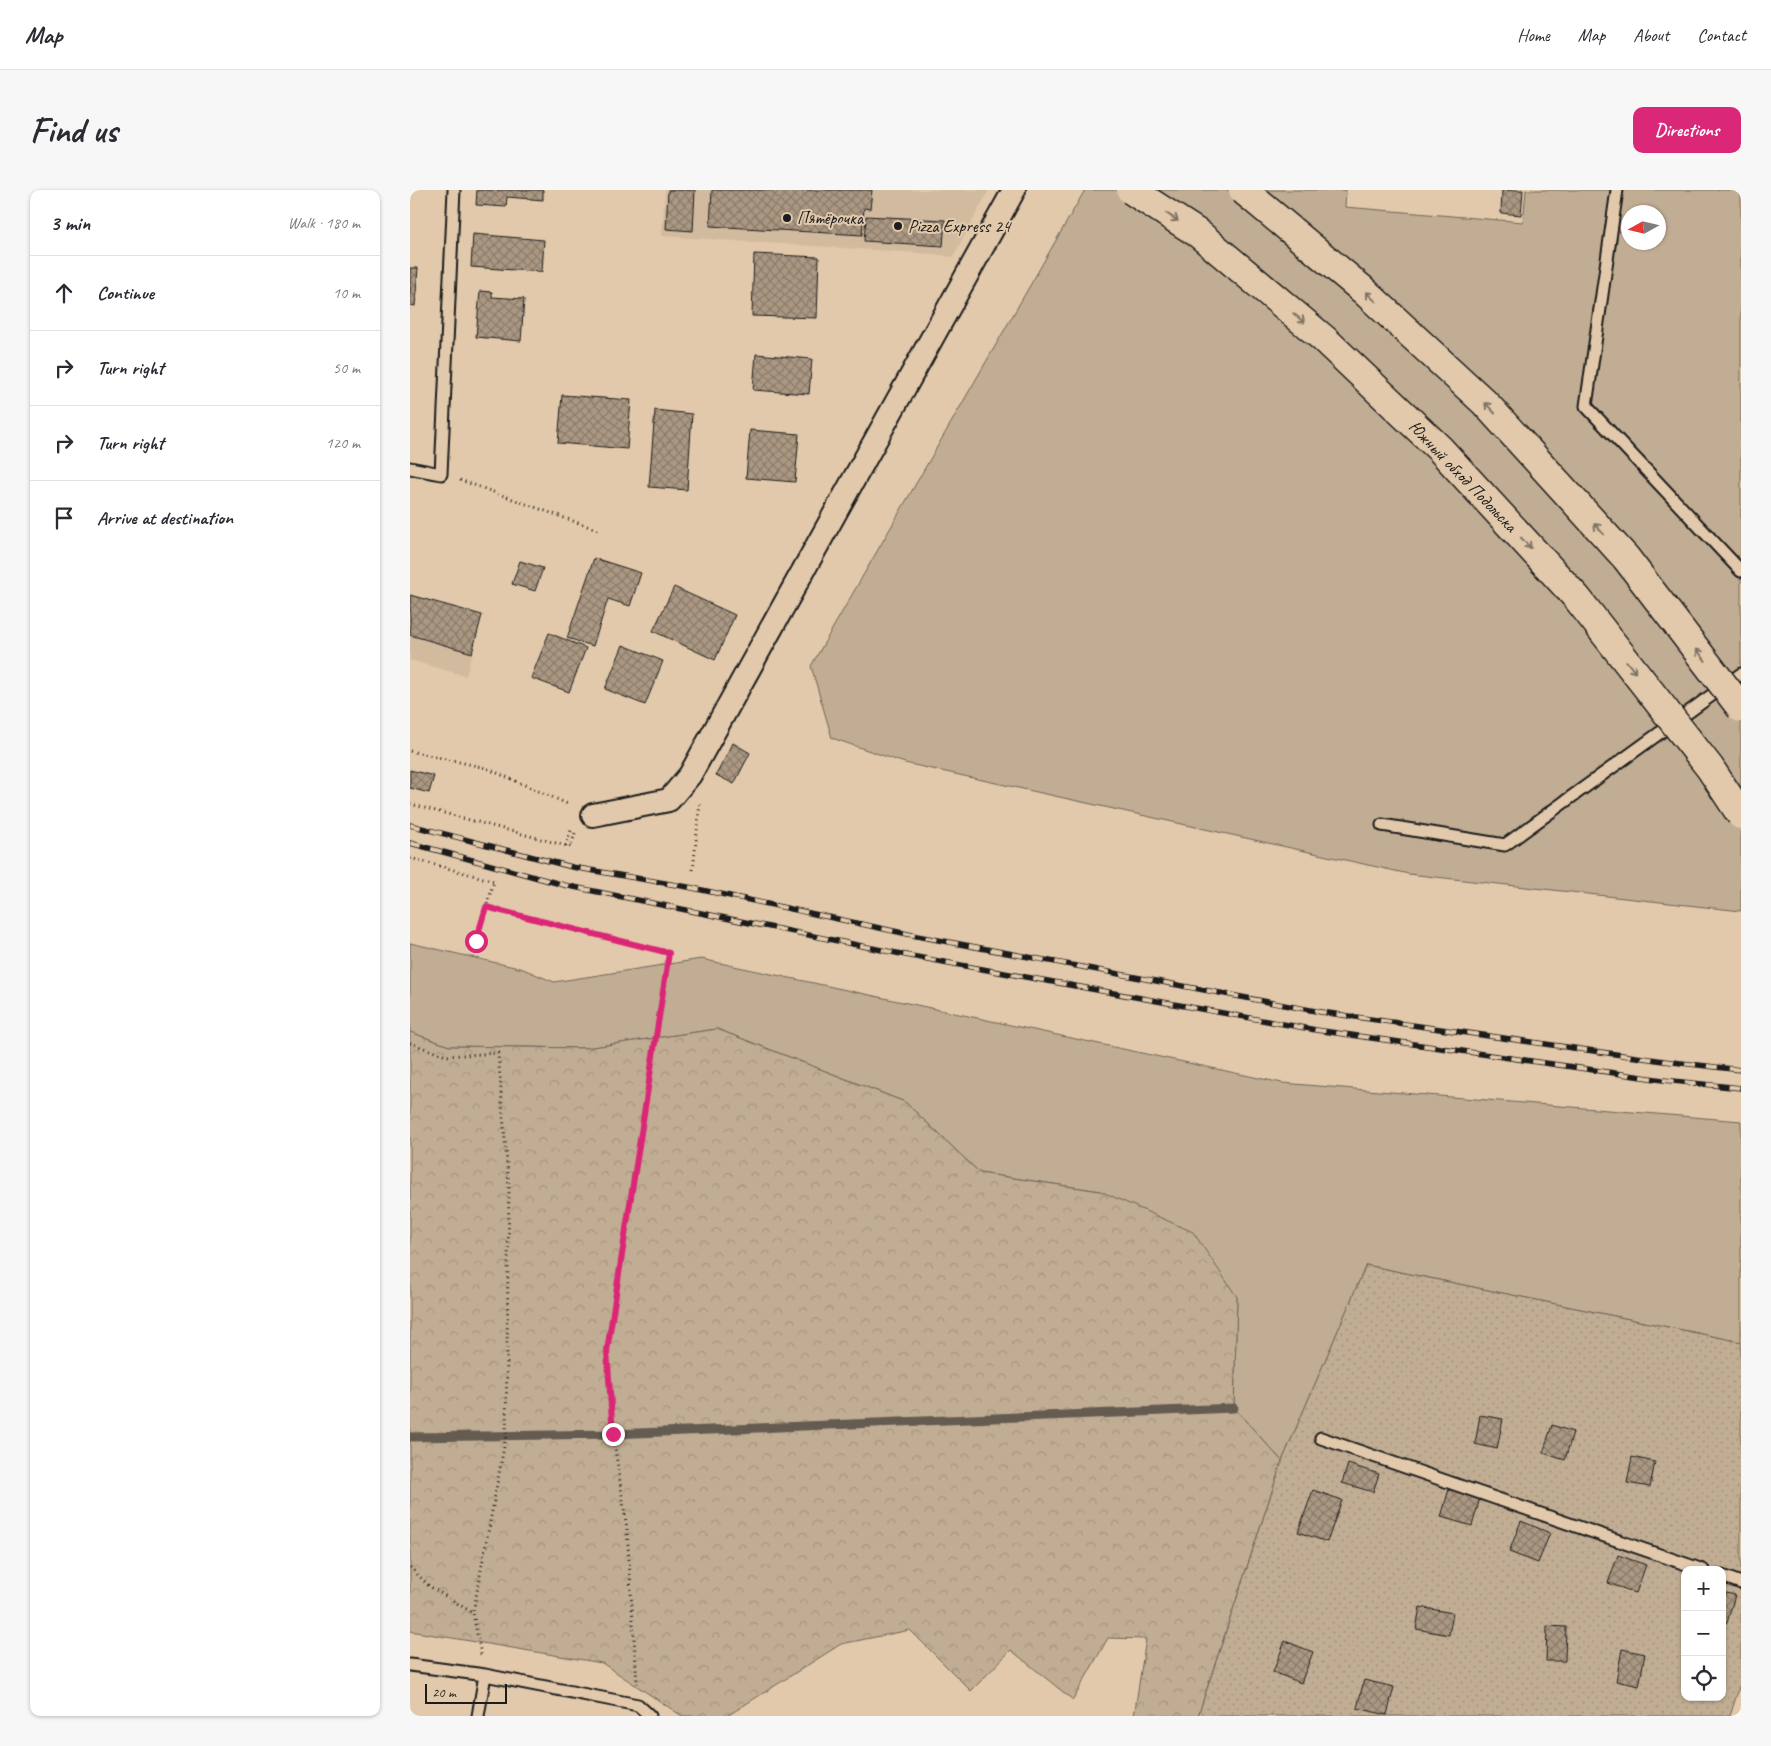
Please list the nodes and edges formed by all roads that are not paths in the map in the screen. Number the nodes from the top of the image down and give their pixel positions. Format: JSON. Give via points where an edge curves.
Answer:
{"nodes":[{"id":1,"x":454,"y":190,"type":"edge"},
{"id":2,"x":1014,"y":190,"type":"edge"},
{"id":3,"x":1131,"y":190,"type":"edge"},
{"id":4,"x":1243,"y":190,"type":"edge"},
{"id":5,"x":1617,"y":190,"type":"edge"},
{"id":6,"x":410,"y":468,"type":"edge"},
{"id":7,"x":1741,"y":571,"type":"edge"},
{"id":8,"x":1741,"y":674,"type":"edge"},
{"id":9,"x":1741,"y":708,"type":"edge"},
{"id":10,"x":593,"y":815,"type":"road end"},
{"id":11,"x":1741,"y":815,"type":"edge"},
{"id":12,"x":1382,"y":825,"type":"dead end"},
{"id":13,"x":1321,"y":1438,"type":"dead end"},
{"id":14,"x":1691,"y":1566,"type":"edge"},
{"id":15,"x":1726,"y":1577,"type":"edge"},
{"id":16,"x":1741,"y":1583,"type":"edge"},
{"id":17,"x":410,"y":1664,"type":"edge"},
{"id":18,"x":485,"y":1675,"type":"junction"},
{"id":19,"x":478,"y":1716,"type":"edge"},
{"id":20,"x":650,"y":1716,"type":"edge"}],
"edges":[{"from":1,"to":6,"type":"lane","via":[[441,474]]},
{"from":2,"to":10,"type":"street","via":[[690,775],[669,800]]},
{"from":3,"to":11,"type":"main road","name":"Южный обход Подольска","one_way":true,"bridge":true,"via":[[1199,234],[1324,339],[1440,449],[1577,598],[1710,768]]},
{"from":9,"to":4,"type":"main road","one_way":true,"bridge":true,"via":[[1626,558],[1485,402],[1363,290]]},
{"from":5,"to":7,"type":"lane","via":[[1586,406]]},
{"from":8,"to":12,"type":"lane","via":[[1505,845]]},
{"from":13,"to":14,"type":"lane"},
{"from":15,"to":16,"type":"lane"},
{"from":17,"to":18,"type":"lane"},
{"from":18,"to":19,"type":"lane"},
{"from":18,"to":20,"type":"lane","via":[[638,1705]]}]}
